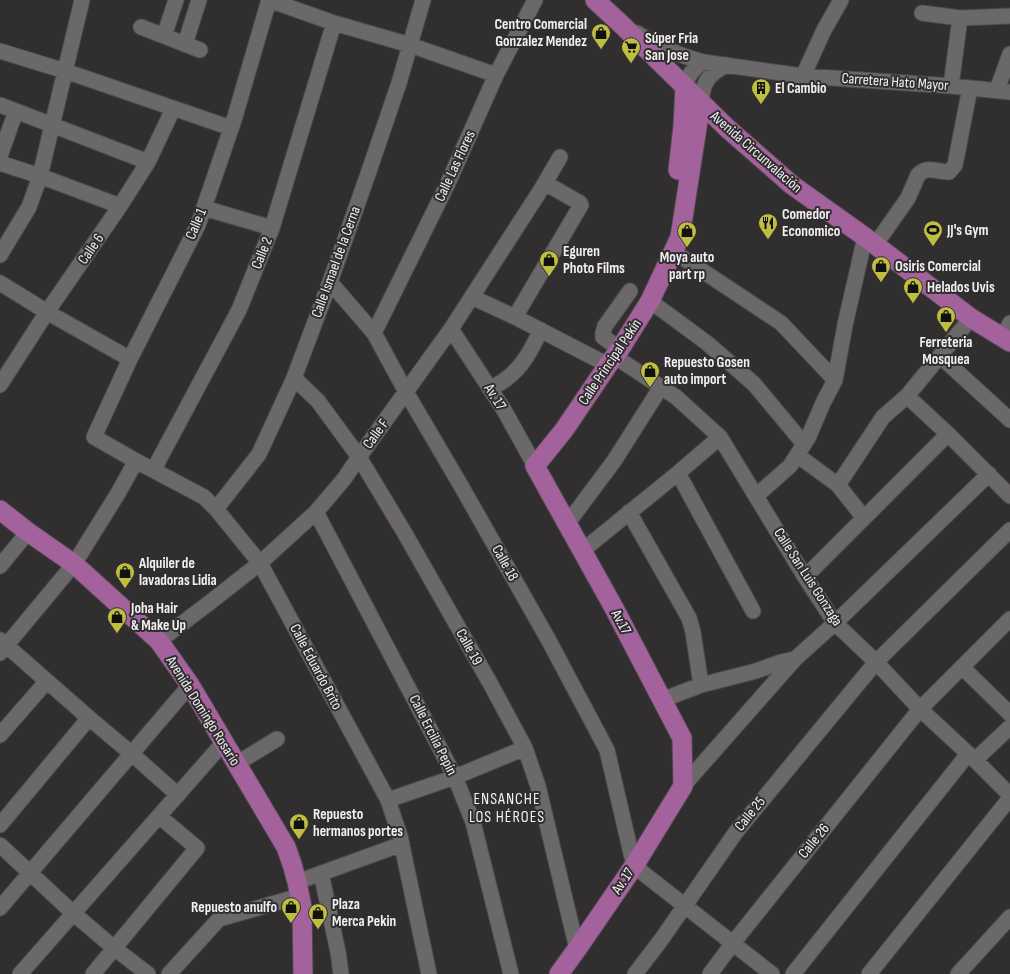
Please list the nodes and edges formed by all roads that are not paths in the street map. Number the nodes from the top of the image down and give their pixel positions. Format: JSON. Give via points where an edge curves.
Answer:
{"nodes":[{"id":1,"x":82,"y":0,"type":"edge"},
{"id":2,"x":176,"y":0,"type":"edge"},
{"id":3,"x":199,"y":0,"type":"edge"},
{"id":4,"x":269,"y":0,"type":"edge"},
{"id":5,"x":423,"y":0,"type":"edge"},
{"id":6,"x":535,"y":0,"type":"edge"},
{"id":7,"x":595,"y":0,"type":"edge"},
{"id":8,"x":841,"y":0,"type":"edge"},
{"id":9,"x":922,"y":13,"type":"dead end"},
{"id":10,"x":1010,"y":16,"type":"edge"},
{"id":11,"x":960,"y":18,"type":"junction"},
{"id":12,"x":334,"y":23,"type":"junction"},
{"id":13,"x":622,"y":25,"type":"junction"},
{"id":14,"x":141,"y":28,"type":"dead end"},
{"id":15,"x":164,"y":36,"type":"junction"},
{"id":16,"x":185,"y":44,"type":"junction"},
{"id":17,"x":410,"y":46,"type":"junction"},
{"id":18,"x":200,"y":50,"type":"dead end"},
{"id":19,"x":0,"y":52,"type":"edge"},
{"id":20,"x":1010,"y":54,"type":"edge"},
{"id":21,"x":703,"y":62,"type":"junction"},
{"id":22,"x":727,"y":65,"type":"junction"},
{"id":23,"x":64,"y":71,"type":"junction"},
{"id":24,"x":496,"y":75,"type":"junction"},
{"id":25,"x":803,"y":76,"type":"junction"},
{"id":26,"x":685,"y":86,"type":"junction"},
{"id":27,"x":951,"y":86,"type":"junction"},
{"id":28,"x":970,"y":88,"type":"junction"},
{"id":29,"x":1003,"y":91,"type":"edge"},
{"id":30,"x":700,"y":102,"type":"junction"},
{"id":31,"x":0,"y":105,"type":"edge"},
{"id":32,"x":173,"y":109,"type":"junction"},
{"id":33,"x":16,"y":111,"type":"junction"},
{"id":34,"x":51,"y":125,"type":"junction"},
{"id":35,"x":231,"y":128,"type":"junction"},
{"id":36,"x":728,"y":128,"type":"junction"},
{"id":37,"x":695,"y":138,"type":"junction"},
{"id":38,"x":0,"y":156,"type":"edge"},
{"id":39,"x":560,"y":157,"type":"dead end"},
{"id":40,"x":148,"y":162,"type":"junction"},
{"id":41,"x":0,"y":163,"type":"edge"},
{"id":42,"x":40,"y":176,"type":"junction"},
{"id":43,"x":545,"y":183,"type":"junction"},
{"id":44,"x":120,"y":206,"type":"junction"},
{"id":45,"x":204,"y":208,"type":"junction"},
{"id":46,"x":272,"y":228,"type":"junction"},
{"id":47,"x":870,"y":241,"type":"junction"},
{"id":48,"x":674,"y":252,"type":"junction"},
{"id":49,"x":0,"y":255,"type":"edge"},
{"id":50,"x":330,"y":282,"type":"junction"},
{"id":51,"x":0,"y":283,"type":"edge"},
{"id":52,"x":630,"y":291,"type":"dead end"},
{"id":53,"x":472,"y":297,"type":"junction"},
{"id":54,"x":650,"y":302,"type":"junction"},
{"id":55,"x":47,"y":312,"type":"junction"},
{"id":56,"x":515,"y":316,"type":"junction"},
{"id":57,"x":971,"y":318,"type":"junction"},
{"id":58,"x":451,"y":329,"type":"junction"},
{"id":59,"x":541,"y":330,"type":"junction"},
{"id":60,"x":374,"y":332,"type":"junction"},
{"id":61,"x":1008,"y":334,"type":"edge"},
{"id":62,"x":940,"y":356,"type":"junction"},
{"id":63,"x":614,"y":357,"type":"junction"},
{"id":64,"x":130,"y":359,"type":"junction"},
{"id":65,"x":294,"y":378,"type":"junction"},
{"id":66,"x":835,"y":380,"type":"junction"},
{"id":67,"x":0,"y":385,"type":"edge"},
{"id":68,"x":661,"y":387,"type":"junction"},
{"id":69,"x":490,"y":389,"type":"junction"},
{"id":70,"x":406,"y":392,"type":"junction"},
{"id":71,"x":907,"y":396,"type":"junction"},
{"id":72,"x":1010,"y":420,"type":"edge"},
{"id":73,"x":948,"y":434,"type":"junction"},
{"id":74,"x":94,"y":437,"type":"joint"},
{"id":75,"x":720,"y":437,"type":"junction"},
{"id":76,"x":801,"y":449,"type":"junction"},
{"id":77,"x":359,"y":457,"type":"junction"},
{"id":78,"x":136,"y":461,"type":"junction"},
{"id":79,"x":535,"y":466,"type":"junction"},
{"id":80,"x":154,"y":470,"type":"junction"},
{"id":81,"x":678,"y":473,"type":"junction"},
{"id":82,"x":988,"y":474,"type":"junction"},
{"id":83,"x":838,"y":485,"type":"junction"},
{"id":84,"x":756,"y":496,"type":"junction"},
{"id":85,"x":1010,"y":496,"type":"edge"},
{"id":86,"x":216,"y":509,"type":"junction"},
{"id":87,"x":0,"y":510,"type":"edge"},
{"id":88,"x":316,"y":512,"type":"junction"},
{"id":89,"x":629,"y":512,"type":"junction"},
{"id":90,"x":864,"y":518,"type":"junction"},
{"id":91,"x":567,"y":524,"type":"junction"},
{"id":92,"x":28,"y":532,"type":"junction"},
{"id":93,"x":1008,"y":535,"type":"edge"},
{"id":94,"x":582,"y":551,"type":"junction"},
{"id":95,"x":260,"y":563,"type":"junction"},
{"id":96,"x":74,"y":564,"type":"junction"},
{"id":97,"x":0,"y":566,"type":"edge"},
{"id":98,"x":805,"y":577,"type":"junction"},
{"id":99,"x":753,"y":611,"type":"dead end"},
{"id":100,"x":835,"y":623,"type":"junction"},
{"id":101,"x":1007,"y":628,"type":"edge"},
{"id":102,"x":159,"y":641,"type":"junction"},
{"id":103,"x":2,"y":646,"type":"edge"},
{"id":104,"x":795,"y":659,"type":"junction"},
{"id":105,"x":876,"y":662,"type":"junction"},
{"id":106,"x":962,"y":667,"type":"junction"},
{"id":107,"x":47,"y":681,"type":"junction"},
{"id":108,"x":190,"y":685,"type":"junction"},
{"id":109,"x":701,"y":686,"type":"junction"},
{"id":110,"x":662,"y":700,"type":"junction"},
{"id":111,"x":920,"y":709,"type":"junction"},
{"id":112,"x":1010,"y":714,"type":"edge"},
{"id":113,"x":89,"y":718,"type":"junction"},
{"id":114,"x":1010,"y":727,"type":"edge"},
{"id":115,"x":0,"y":735,"type":"edge"},
{"id":116,"x":277,"y":739,"type":"dead end"},
{"id":117,"x":224,"y":742,"type":"junction"},
{"id":118,"x":525,"y":748,"type":"junction"},
{"id":119,"x":132,"y":754,"type":"junction"},
{"id":120,"x":971,"y":757,"type":"junction"},
{"id":121,"x":236,"y":764,"type":"junction"},
{"id":122,"x":456,"y":777,"type":"junction"},
{"id":123,"x":683,"y":786,"type":"junction"},
{"id":124,"x":178,"y":795,"type":"junction"},
{"id":125,"x":1010,"y":797,"type":"edge"},
{"id":126,"x":388,"y":800,"type":"junction"},
{"id":127,"x":159,"y":816,"type":"junction"},
{"id":128,"x":0,"y":825,"type":"edge"},
{"id":129,"x":402,"y":844,"type":"junction"},
{"id":130,"x":0,"y":845,"type":"edge"},
{"id":131,"x":634,"y":866,"type":"junction"},
{"id":132,"x":30,"y":873,"type":"junction"},
{"id":133,"x":321,"y":873,"type":"junction"},
{"id":134,"x":298,"y":889,"type":"junction"},
{"id":135,"x":684,"y":905,"type":"junction"},
{"id":136,"x":0,"y":908,"type":"edge"},
{"id":137,"x":73,"y":913,"type":"junction"},
{"id":138,"x":1010,"y":917,"type":"edge"},
{"id":139,"x":733,"y":943,"type":"junction"},
{"id":140,"x":114,"y":948,"type":"junction"},
{"id":141,"x":577,"y":949,"type":"junction"},
{"id":142,"x":20,"y":974,"type":"edge"},
{"id":143,"x":93,"y":974,"type":"edge"},
{"id":144,"x":148,"y":974,"type":"edge"},
{"id":145,"x":170,"y":974,"type":"edge"},
{"id":146,"x":303,"y":974,"type":"edge"},
{"id":147,"x":341,"y":974,"type":"edge"},
{"id":148,"x":429,"y":974,"type":"edge"},
{"id":149,"x":511,"y":974,"type":"edge"},
{"id":150,"x":559,"y":974,"type":"edge"},
{"id":151,"x":635,"y":974,"type":"edge"},
{"id":152,"x":710,"y":974,"type":"edge"},
{"id":153,"x":772,"y":974,"type":"edge"},
{"id":154,"x":793,"y":974,"type":"edge"},
{"id":155,"x":869,"y":974,"type":"edge"},
{"id":156,"x":958,"y":974,"type":"edge"}],
"edges":[{"from":1,"to":23,"type":"street"},
{"from":2,"to":15,"type":"street"},
{"from":3,"to":16,"type":"street"},
{"from":4,"to":12,"type":"street"},
{"from":4,"to":35,"type":"street","name":"Calle 1"},
{"from":5,"to":17,"type":"street","name":"Calle Ismael de la Cerna"},
{"from":6,"to":24,"type":"street","name":"Calle Las Flores"},
{"from":7,"to":13,"type":"main road","name":"Avenida Circunvalación"},
{"from":8,"to":25,"type":"street"},
{"from":9,"to":11,"type":"street"},
{"from":10,"to":11,"type":"street"},
{"from":11,"to":27,"type":"street"},
{"from":12,"to":17,"type":"street"},
{"from":12,"to":46,"type":"street","name":"Calle 2"},
{"from":13,"to":21,"type":"street","name":"Carretera Hato Mayor","via":[[660,46]]},
{"from":13,"to":26,"type":"main road","name":"Avenida Circunvalación"},
{"from":14,"to":15,"type":"street"},
{"from":15,"to":16,"type":"street"},
{"from":16,"to":18,"type":"street"},
{"from":17,"to":24,"type":"street"},
{"from":17,"to":50,"type":"street","name":"Calle Ismael de la Cerna"},
{"from":19,"to":23,"type":"street"},
{"from":20,"to":29,"type":"street"},
{"from":21,"to":22,"type":"street","name":"Carretera Hato Mayor"},
{"from":21,"to":26,"type":"street","via":[[690,73]]},
{"from":22,"to":25,"type":"street","name":"Carretera Hato Mayor"},
{"from":22,"to":30,"type":"street","via":[[708,76]]},
{"from":23,"to":32,"type":"street"},
{"from":23,"to":34,"type":"street"},
{"from":24,"to":60,"type":"street","name":"Calle Las Flores","via":[[448,183]]},
{"from":25,"to":27,"type":"street","name":"Carretera Hato Mayor"},
{"from":26,"to":30,"type":"main road","name":"Avenida Circunvalación"},
{"from":26,"to":48,"type":"main road","via":[[672,235]]},
{"from":27,"to":28,"type":"street","name":"Carretera Hato Mayor"},
{"from":28,"to":29,"type":"street","name":"Carretera Hato Mayor"},
{"from":28,"to":47,"type":"street","via":[[955,165],[949,172],[927,169],[921,172],[908,198]]},
{"from":30,"to":36,"type":"main road","name":"Avenida Circunvalación"},
{"from":30,"to":37,"type":"main road","name":"Calle Principal Pekín"},
{"from":31,"to":33,"type":"street"},
{"from":32,"to":35,"type":"street"},
{"from":32,"to":40,"type":"street","name":"Calle 6"},
{"from":33,"to":34,"type":"street"},
{"from":33,"to":38,"type":"street"},
{"from":34,"to":40,"type":"street"},
{"from":34,"to":42,"type":"street"},
{"from":35,"to":45,"type":"street","name":"Calle 1"},
{"from":36,"to":37,"type":"main road","via":[[704,131]]},
{"from":36,"to":47,"type":"main road","name":"Avenida Circunvalación","via":[[792,185]]},
{"from":37,"to":48,"type":"main road","name":"Calle Principal Pekín","via":[[680,237]]},
{"from":39,"to":43,"type":"street","name":"Calle F"},
{"from":40,"to":44,"type":"street","name":"Calle 6"},
{"from":41,"to":42,"type":"street"},
{"from":42,"to":44,"type":"street"},
{"from":42,"to":49,"type":"street","via":[[29,207]]},
{"from":43,"to":53,"type":"street","name":"Calle F"},
{"from":43,"to":56,"type":"street","via":[[581,205]]},
{"from":44,"to":55,"type":"street","name":"Calle 6"},
{"from":45,"to":46,"type":"street"},
{"from":45,"to":64,"type":"street","name":"Calle 1"},
{"from":46,"to":80,"type":"street","name":"Calle 2","via":[[239,310]]},
{"from":47,"to":57,"type":"main road","name":"Avenida Circunvalación"},
{"from":47,"to":66,"type":"street","via":[[845,325]]},
{"from":48,"to":54,"type":"main road","name":"Calle Principal Pekín"},
{"from":48,"to":66,"type":"street","via":[[781,323]]},
{"from":50,"to":60,"type":"street","name":"Calle 18"},
{"from":50,"to":65,"type":"street","name":"Calle Ismael de la Cerna"},
{"from":51,"to":55,"type":"street"},
{"from":52,"to":63,"type":"street","via":[[605,326],[603,333]]},
{"from":53,"to":56,"type":"street"},
{"from":53,"to":58,"type":"street","name":"Calle F"},
{"from":54,"to":63,"type":"main road","name":"Calle Principal Pekín"},
{"from":54,"to":76,"type":"street","via":[[707,342],[754,384]]},
{"from":55,"to":64,"type":"street"},
{"from":55,"to":67,"type":"street","name":"Calle 6"},
{"from":56,"to":59,"type":"street"},
{"from":57,"to":61,"type":"main road","name":"Avenida Circunvalación"},
{"from":57,"to":62,"type":"street"},
{"from":58,"to":69,"type":"street","name":"Av. 17"},
{"from":58,"to":70,"type":"street","name":"Calle F"},
{"from":59,"to":63,"type":"street"},
{"from":59,"to":69,"type":"street","via":[[516,371]]},
{"from":60,"to":70,"type":"street","name":"Calle 18"},
{"from":62,"to":71,"type":"street"},
{"from":62,"to":72,"type":"street"},
{"from":63,"to":68,"type":"street","name":"Calle San Luis Gonzaga"},
{"from":63,"to":79,"type":"main road","name":"Calle Principal Pekín","via":[[564,430]]},
{"from":64,"to":74,"type":"street","name":"Calle 1"},
{"from":65,"to":77,"type":"street","name":"Calle 19","via":[[318,402]]},
{"from":65,"to":86,"type":"street","name":"Calle Ismael de la Cerna","via":[[259,454]]},
{"from":66,"to":76,"type":"street"},
{"from":68,"to":75,"type":"street","name":"Calle San Luis Gonzaga","via":[[676,397]]},
{"from":68,"to":91,"type":"street","via":[[614,461]]},
{"from":69,"to":79,"type":"street","name":"Av. 17"},
{"from":70,"to":77,"type":"street","name":"Calle F"},
{"from":70,"to":131,"type":"street","name":"Calle 18","via":[[464,490],[607,750]]},
{"from":71,"to":73,"type":"street"},
{"from":71,"to":83,"type":"street","via":[[883,417]]},
{"from":73,"to":82,"type":"street"},
{"from":73,"to":90,"type":"street"},
{"from":74,"to":78,"type":"street","name":"Calle Eduardo Brito"},
{"from":75,"to":81,"type":"street"},
{"from":75,"to":84,"type":"street","name":"Calle San Luis Gonzaga"},
{"from":76,"to":83,"type":"street"},
{"from":76,"to":84,"type":"street","via":[[790,466]]},
{"from":77,"to":88,"type":"street","name":"Calle F"},
{"from":77,"to":118,"type":"street","name":"Calle 19"},
{"from":78,"to":80,"type":"street","name":"Calle Eduardo Brito"},
{"from":78,"to":96,"type":"street"},
{"from":79,"to":91,"type":"main road","name":"Av.17"},
{"from":80,"to":86,"type":"street","name":"Calle Eduardo Brito","via":[[204,497]]},
{"from":81,"to":89,"type":"street"},
{"from":81,"to":99,"type":"street"},
{"from":82,"to":85,"type":"street"},
{"from":82,"to":100,"type":"street"},
{"from":83,"to":90,"type":"street"},
{"from":84,"to":98,"type":"street","name":"Calle San Luis Gonzaga"},
{"from":86,"to":95,"type":"street","name":"Calle Eduardo Brito"},
{"from":87,"to":92,"type":"main road","name":"Avenida Domingo Rosario"},
{"from":88,"to":95,"type":"street","name":"Calle F"},
{"from":88,"to":122,"type":"street","name":"Calle Ercilia Pepín"},
{"from":89,"to":94,"type":"street"},
{"from":89,"to":109,"type":"street","via":[[689,618]]},
{"from":90,"to":98,"type":"street"},
{"from":91,"to":94,"type":"main road","name":"Av.17"},
{"from":92,"to":96,"type":"main road","name":"Avenida Domingo Rosario"},
{"from":92,"to":97,"type":"street"},
{"from":93,"to":105,"type":"street","name":"Calle 25"},
{"from":94,"to":110,"type":"main road","name":"Av.17"},
{"from":95,"to":102,"type":"street","name":"Calle F"},
{"from":95,"to":126,"type":"street","name":"Calle Eduardo Brito"},
{"from":96,"to":102,"type":"main road","name":"Avenida Domingo Rosario"},
{"from":96,"to":103,"type":"street"},
{"from":98,"to":100,"type":"street","name":"Calle San Luis Gonzaga"},
{"from":100,"to":104,"type":"street"},
{"from":100,"to":105,"type":"street","name":"Calle San Luis Gonzaga"},
{"from":101,"to":106,"type":"street","name":"Calle 26"},
{"from":102,"to":108,"type":"main road","name":"Avenida Domingo Rosario"},
{"from":103,"to":107,"type":"street"},
{"from":104,"to":109,"type":"street"},
{"from":104,"to":123,"type":"street"},
{"from":105,"to":111,"type":"street","name":"Calle San Luis Gonzaga"},
{"from":105,"to":135,"type":"street","name":"Calle 25","via":[[736,832]]},
{"from":106,"to":111,"type":"street","name":"Calle 26"},
{"from":106,"to":112,"type":"street"},
{"from":107,"to":113,"type":"street"},
{"from":107,"to":115,"type":"street"},
{"from":108,"to":117,"type":"main road","name":"Avenida Domingo Rosario"},
{"from":108,"to":119,"type":"street"},
{"from":109,"to":110,"type":"street"},
{"from":110,"to":123,"type":"main road","name":"Av.17","via":[[682,738]]},
{"from":111,"to":120,"type":"street","name":"Calle San Luis Gonzaga"},
{"from":111,"to":139,"type":"street","name":"Calle 26"},
{"from":113,"to":119,"type":"street"},
{"from":113,"to":128,"type":"street"},
{"from":114,"to":120,"type":"street"},
{"from":116,"to":121,"type":"street"},
{"from":117,"to":121,"type":"main road","name":"Avenida Domingo Rosario"},
{"from":117,"to":124,"type":"street"},
{"from":118,"to":122,"type":"street"},
{"from":118,"to":141,"type":"street","name":"Calle 19","via":[[538,786]]},
{"from":119,"to":124,"type":"street"},
{"from":119,"to":132,"type":"street"},
{"from":120,"to":125,"type":"street","name":"Calle San Luis Gonzaga"},
{"from":120,"to":154,"type":"street"},
{"from":121,"to":134,"type":"main road","name":"Avenida Domingo Rosario","via":[[286,847]]},
{"from":122,"to":126,"type":"street"},
{"from":122,"to":149,"type":"street","name":"Calle Ercilia Pepín","via":[[473,822]]},
{"from":123,"to":131,"type":"main road","name":"Av. 17"},
{"from":124,"to":127,"type":"street"},
{"from":125,"to":155,"type":"street"},
{"from":126,"to":129,"type":"street","name":"Calle Eduardo Brito"},
{"from":127,"to":137,"type":"street"},
{"from":127,"to":140,"type":"street","via":[[197,848]]},
{"from":129,"to":133,"type":"street"},
{"from":129,"to":148,"type":"street","name":"Calle Eduardo Brito"},
{"from":130,"to":132,"type":"street"},
{"from":131,"to":135,"type":"street"},
{"from":131,"to":141,"type":"main road","name":"Av. 17"},
{"from":132,"to":136,"type":"street"},
{"from":132,"to":137,"type":"street"},
{"from":133,"to":134,"type":"street"},
{"from":133,"to":147,"type":"street"},
{"from":134,"to":145,"type":"street","via":[[219,919]]},
{"from":134,"to":146,"type":"main road","name":"Avenida Domingo Rosario","via":[[302,908]]},
{"from":135,"to":139,"type":"street"},
{"from":135,"to":151,"type":"street","name":"Calle 25"},
{"from":137,"to":140,"type":"street"},
{"from":137,"to":142,"type":"street"},
{"from":138,"to":156,"type":"street"},
{"from":139,"to":152,"type":"street","name":"Calle 26"},
{"from":139,"to":153,"type":"street"},
{"from":140,"to":143,"type":"street"},
{"from":140,"to":144,"type":"street"},
{"from":141,"to":150,"type":"main road","name":"Av. 17"}]}
